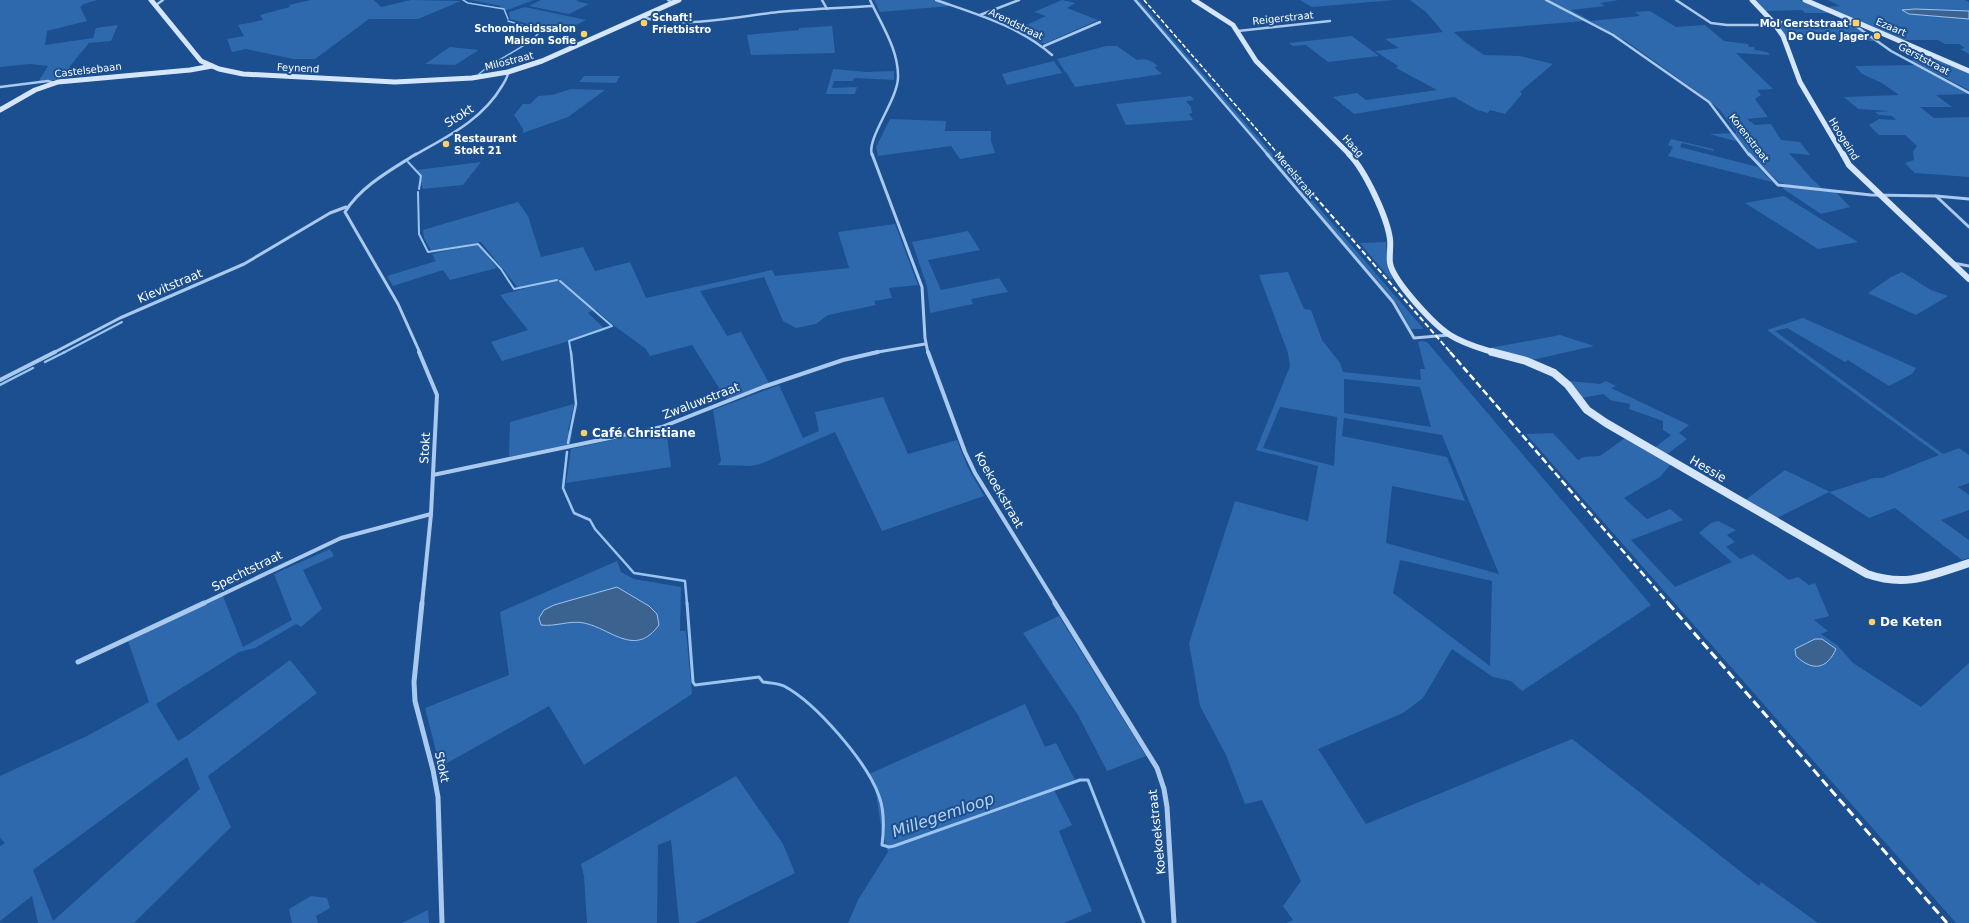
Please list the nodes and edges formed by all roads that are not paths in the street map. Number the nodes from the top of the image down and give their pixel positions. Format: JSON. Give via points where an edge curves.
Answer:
{"nodes":[{"id":1,"x":151,"y":0,"type":"edge"},
{"id":2,"x":163,"y":0,"type":"edge"},
{"id":3,"x":668,"y":0,"type":"edge"},
{"id":4,"x":679,"y":0,"type":"edge"},
{"id":5,"x":822,"y":0,"type":"edge"},
{"id":6,"x":870,"y":0,"type":"edge"},
{"id":7,"x":936,"y":0,"type":"edge"},
{"id":8,"x":1019,"y":0,"type":"edge"},
{"id":9,"x":1134,"y":0,"type":"edge"},
{"id":10,"x":1194,"y":0,"type":"edge"},
{"id":11,"x":1546,"y":0,"type":"edge"},
{"id":12,"x":1676,"y":0,"type":"edge"},
{"id":13,"x":1752,"y":0,"type":"edge"},
{"id":14,"x":1805,"y":0,"type":"edge"},
{"id":15,"x":673,"y":2,"type":"junction"},
{"id":16,"x":156,"y":5,"type":"junction"},
{"id":17,"x":873,"y":6,"type":"junction"},
{"id":18,"x":827,"y":9,"type":"junction"},
{"id":19,"x":980,"y":15,"type":"junction"},
{"id":20,"x":641,"y":17,"type":"junction"},
{"id":21,"x":1330,"y":21,"type":"dead end"},
{"id":22,"x":1100,"y":22,"type":"dead end"},
{"id":23,"x":1774,"y":23,"type":"junction"},
{"id":24,"x":1856,"y":24,"type":"junction"},
{"id":25,"x":1238,"y":31,"type":"junction"},
{"id":26,"x":1044,"y":46,"type":"junction"},
{"id":27,"x":1052,"y":55,"type":"dead end"},
{"id":28,"x":209,"y":65,"type":"junction"},
{"id":29,"x":1969,"y":71,"type":"edge"},
{"id":30,"x":508,"y":72,"type":"junction"},
{"id":31,"x":475,"y":78,"type":"joint"},
{"id":32,"x":54,"y":83,"type":"junction"},
{"id":33,"x":0,"y":87,"type":"edge"},
{"id":34,"x":1969,"y":93,"type":"edge"},
{"id":35,"x":0,"y":110,"type":"edge"},
{"id":36,"x":1880,"y":195,"type":"junction"},
{"id":37,"x":1936,"y":196,"type":"junction"},
{"id":38,"x":1969,"y":199,"type":"edge"},
{"id":39,"x":346,"y":207,"type":"junction"},
{"id":40,"x":1969,"y":226,"type":"edge"},
{"id":41,"x":1952,"y":263,"type":"junction"},
{"id":42,"x":1969,"y":266,"type":"edge"},
{"id":43,"x":1969,"y":279,"type":"edge"},
{"id":44,"x":1450,"y":335,"type":"junction"},
{"id":45,"x":925,"y":344,"type":"junction"},
{"id":46,"x":0,"y":380,"type":"edge"},
{"id":47,"x":434,"y":475,"type":"junction"},
{"id":48,"x":431,"y":514,"type":"junction"},
{"id":49,"x":1969,"y":563,"type":"edge"},
{"id":50,"x":78,"y":662,"type":"dead end"},
{"id":51,"x":442,"y":923,"type":"edge"},
{"id":52,"x":1174,"y":923,"type":"edge"}],
"edges":[{"from":1,"to":16,"type":"street"},
{"from":2,"to":16,"type":"street"},
{"from":3,"to":15,"type":"street"},
{"from":4,"to":15,"type":"street","name":"Milostraat"},
{"from":5,"to":18,"type":"street"},
{"from":6,"to":17,"type":"street","name":"Koekoekstraat"},
{"from":7,"to":19,"type":"street","name":"Arendstraat"},
{"from":8,"to":19,"type":"street"},
{"from":9,"to":44,"type":"street","name":"Merelstraat","via":[[1393,302],[1414,338]]},
{"from":10,"to":25,"type":"street","name":"Haag","via":[[1227,20]]},
{"from":11,"to":36,"type":"street","name":"Korenstraat","via":[[1617,38],[1709,102],[1732,129],[1752,159],[1778,185]]},
{"from":12,"to":23,"type":"street","via":[[1711,23]]},
{"from":13,"to":23,"type":"street","name":"Hoogeind"},
{"from":14,"to":24,"type":"street","name":"Ezaart"},
{"from":15,"to":20,"type":"street","name":"Milostraat"},
{"from":16,"to":28,"type":"street","via":[[201,60]]},
{"from":17,"to":18,"type":"street"},
{"from":17,"to":45,"type":"street","name":"Koekoekstraat","via":[[891,41],[898,86],[874,136],[871,152],[922,287]]},
{"from":18,"to":20,"type":"street","via":[[679,23]]},
{"from":19,"to":26,"type":"street","name":"Arendstraat"},
{"from":20,"to":30,"type":"street","name":"Milostraat","via":[[542,61]]},
{"from":21,"to":25,"type":"street","name":"Reigerstraat"},
{"from":22,"to":26,"type":"street","name":"Arendstraat"},
{"from":23,"to":24,"type":"street"},
{"from":23,"to":36,"type":"street","name":"Hoogeind","via":[[1782,36],[1800,82],[1838,148],[1854,171]]},
{"from":24,"to":29,"type":"street","name":"Ezaart"},
{"from":24,"to":34,"type":"street","name":"Gerststraat","via":[[1891,51]]},
{"from":25,"to":44,"type":"street","name":"Haag","via":[[1256,61],[1361,168],[1389,230],[1390,263],[1395,276],[1433,322]]},
{"from":26,"to":27,"type":"street","name":"Arendstraat"},
{"from":28,"to":31,"type":"street","name":"Feynend","via":[[243,74],[378,81]]},
{"from":28,"to":32,"type":"street","name":"Castelsebaan","via":[[184,70]]},
{"from":30,"to":31,"type":"street","name":"Milostraat"},
{"from":30,"to":39,"type":"street","name":"Stokt","via":[[505,81],[485,110],[382,177],[356,196]]},
{"from":32,"to":33,"type":"street","via":[[48,81]]},
{"from":32,"to":35,"type":"street","name":"Castelsebaan","via":[[35,90]]},
{"from":36,"to":37,"type":"street","name":"Korenstraat"},
{"from":36,"to":41,"type":"street","name":"Hoogeind"},
{"from":37,"to":38,"type":"street","name":"Korenstraat"},
{"from":37,"to":40,"type":"street"},
{"from":39,"to":46,"type":"street","name":"Kievitstraat","via":[[244,264],[133,312]]},
{"from":39,"to":47,"type":"street","name":"Stokt","via":[[345,212],[398,304],[433,382],[438,410]]},
{"from":41,"to":42,"type":"street"},
{"from":41,"to":43,"type":"street"},
{"from":44,"to":49,"type":"street","name":"Hessie","via":[[1475,347],[1526,361],[1554,373],[1568,385],[1582,404],[1606,423],[1867,574],[1888,580],[1907,581]]},
{"from":45,"to":47,"type":"street","name":"Zwaluwstraat","via":[[843,360],[763,387],[662,427]]},
{"from":45,"to":52,"type":"street","name":"Koekoekstraat","via":[[965,452],[976,473],[1157,768],[1167,807]]},
{"from":47,"to":48,"type":"street","name":"Stokt"},
{"from":48,"to":50,"type":"street","name":"Spechtstraat","via":[[341,538]]},
{"from":48,"to":51,"type":"street","name":"Stokt","via":[[414,682],[415,701],[438,797]]}]}
